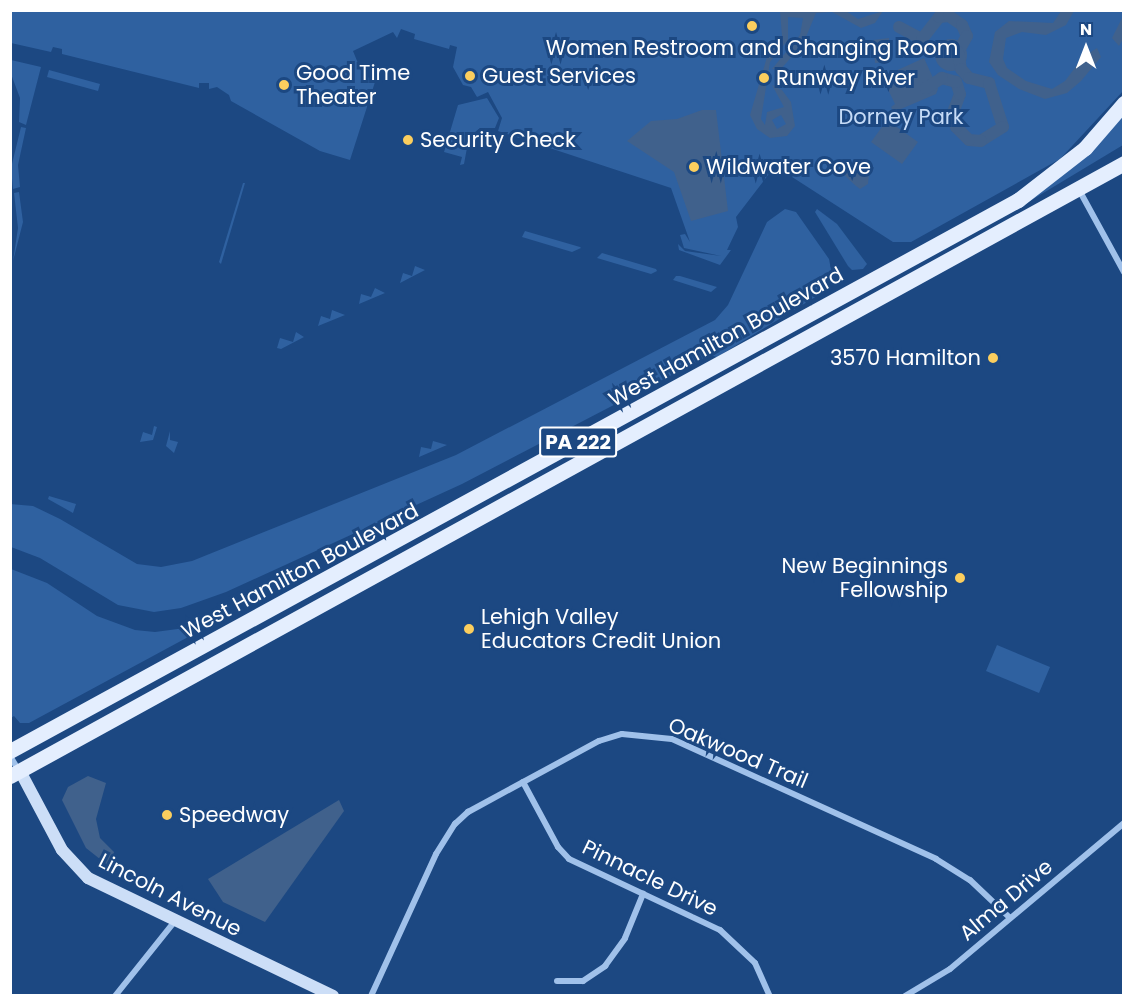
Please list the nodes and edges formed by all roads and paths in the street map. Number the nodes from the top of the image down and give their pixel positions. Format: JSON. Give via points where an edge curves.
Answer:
{"nodes":[{"id":1,"x":1124,"y":103,"type":"edge"},
{"id":2,"x":1124,"y":163,"type":"edge"},
{"id":3,"x":1078,"y":188,"type":"junction"},
{"id":4,"x":1124,"y":272,"type":"edge"},
{"id":5,"x":10,"y":750,"type":"edge"},
{"id":6,"x":10,"y":756,"type":"edge"},
{"id":7,"x":15,"y":774,"type":"edge"},
{"id":8,"x":523,"y":782,"type":"junction"},
{"id":9,"x":1124,"y":823,"type":"edge"},
{"id":10,"x":643,"y":894,"type":"junction"},
{"id":11,"x":1010,"y":918,"type":"junction"},
{"id":12,"x":174,"y":922,"type":"junction"},
{"id":13,"x":557,"y":981,"type":"dead end"},
{"id":14,"x":115,"y":996,"type":"edge"},
{"id":15,"x":333,"y":996,"type":"edge"},
{"id":16,"x":371,"y":996,"type":"edge"},
{"id":17,"x":770,"y":996,"type":"edge"},
{"id":18,"x":905,"y":996,"type":"edge"}],
"edges":[{"from":1,"to":5,"type":"main road","name":"West Hamilton Boulevard","number":"PA 222","via":[[1085,148],[1018,201]]},
{"from":2,"to":3,"type":"main road","name":"West Hamilton Boulevard","number":"PA 222"},
{"from":3,"to":4,"type":"street"},
{"from":3,"to":7,"type":"main road","name":"West Hamilton Boulevard","number":"PA 222"},
{"from":6,"to":7,"type":"street","name":"Lincoln Avenue"},
{"from":7,"to":12,"type":"street","name":"Lincoln Avenue","via":[[62,850],[79,870],[99,885]]},
{"from":8,"to":10,"type":"street","name":"Pinnacle Drive","via":[[558,847],[569,858]]},
{"from":8,"to":11,"type":"street","name":"Oakwood Trail","via":[[606,738],[639,733],[664,737],[954,868]]},
{"from":8,"to":16,"type":"street","name":"Oakwood Trail","via":[[468,812],[444,838]]},
{"from":9,"to":11,"type":"street","name":"Alma Drive"},
{"from":10,"to":13,"type":"street","via":[[626,938],[605,966],[583,981]]},
{"from":10,"to":17,"type":"street","name":"Pinnacle Drive","via":[[735,940],[755,963]]},
{"from":11,"to":18,"type":"street","name":"Alma Drive","via":[[950,969]]},
{"from":12,"to":14,"type":"street"},
{"from":12,"to":15,"type":"street","name":"Lincoln Avenue"}]}
